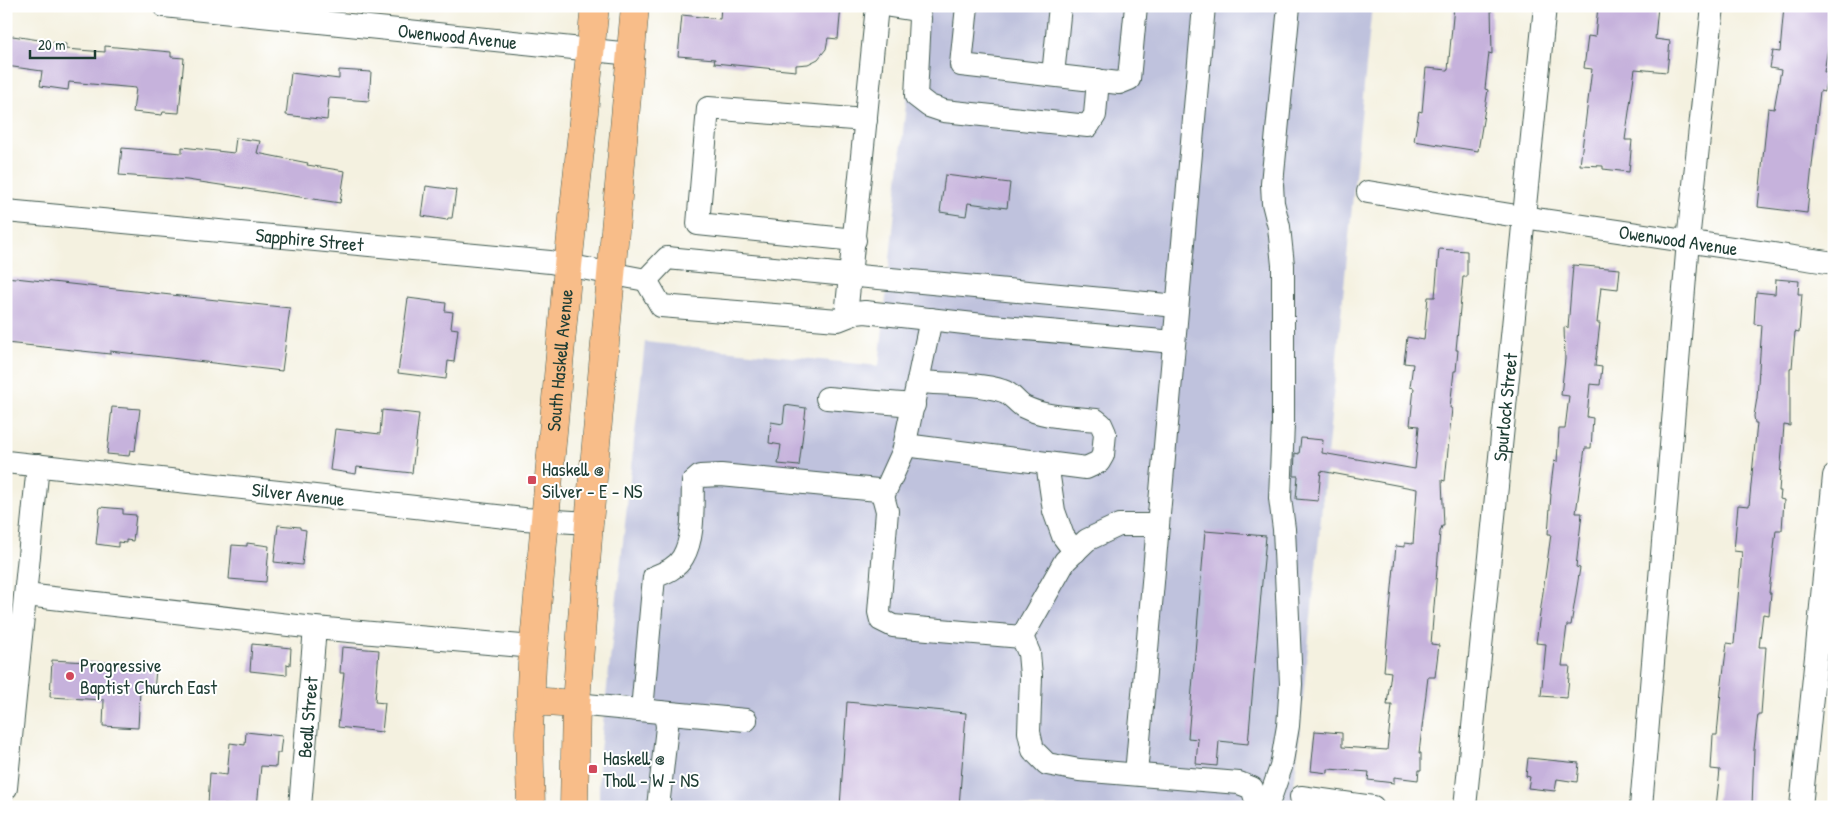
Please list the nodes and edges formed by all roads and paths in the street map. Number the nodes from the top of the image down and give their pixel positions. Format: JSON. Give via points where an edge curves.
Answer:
{"nodes":[{"id":1,"x":164,"y":6,"type":"edge"},
{"id":2,"x":595,"y":6,"type":"edge"},
{"id":3,"x":635,"y":6,"type":"edge"},
{"id":4,"x":877,"y":6,"type":"edge"},
{"id":5,"x":890,"y":6,"type":"edge"},
{"id":6,"x":966,"y":6,"type":"edge"},
{"id":7,"x":1060,"y":6,"type":"edge"},
{"id":8,"x":1136,"y":6,"type":"edge"},
{"id":9,"x":1204,"y":6,"type":"edge"},
{"id":10,"x":1289,"y":6,"type":"edge"},
{"id":11,"x":1545,"y":6,"type":"edge"},
{"id":12,"x":1713,"y":6,"type":"edge"},
{"id":13,"x":591,"y":50,"type":"junction"},
{"id":14,"x":631,"y":54,"type":"junction"},
{"id":15,"x":1053,"y":74,"type":"junction"},
{"id":16,"x":1098,"y":80,"type":"junction"},
{"id":17,"x":866,"y":120,"type":"junction"},
{"id":18,"x":1368,"y":192,"type":"dead end"},
{"id":19,"x":6,"y":211,"type":"edge"},
{"id":20,"x":1523,"y":217,"type":"junction"},
{"id":21,"x":855,"y":240,"type":"junction"},
{"id":22,"x":1688,"y":240,"type":"junction"},
{"id":23,"x":1834,"y":263,"type":"edge"},
{"id":24,"x":568,"y":266,"type":"junction"},
{"id":25,"x":612,"y":275,"type":"junction"},
{"id":26,"x":851,"y":275,"type":"junction"},
{"id":27,"x":646,"y":280,"type":"junction"},
{"id":28,"x":1177,"y":306,"type":"junction"},
{"id":29,"x":846,"y":316,"type":"junction"},
{"id":30,"x":931,"y":319,"type":"junction"},
{"id":31,"x":1174,"y":342,"type":"junction"},
{"id":32,"x":919,"y":382,"type":"junction"},
{"id":33,"x":828,"y":398,"type":"dead end"},
{"id":34,"x":914,"y":405,"type":"junction"},
{"id":35,"x":905,"y":445,"type":"junction"},
{"id":36,"x":6,"y":462,"type":"edge"},
{"id":37,"x":1047,"y":463,"type":"junction"},
{"id":38,"x":38,"y":465,"type":"junction"},
{"id":39,"x":1834,"y":476,"type":"edge"},
{"id":40,"x":883,"y":496,"type":"junction"},
{"id":41,"x":544,"y":520,"type":"junction"},
{"id":42,"x":589,"y":523,"type":"junction"},
{"id":43,"x":1158,"y":525,"type":"junction"},
{"id":44,"x":1075,"y":552,"type":"junction"},
{"id":45,"x":26,"y":595,"type":"junction"},
{"id":46,"x":315,"y":628,"type":"junction"},
{"id":47,"x":1022,"y":637,"type":"junction"},
{"id":48,"x":534,"y":647,"type":"junction"},
{"id":49,"x":530,"y":701,"type":"junction"},
{"id":50,"x":576,"y":704,"type":"junction"},
{"id":51,"x":651,"y":711,"type":"junction"},
{"id":52,"x":746,"y":720,"type":"dead end"},
{"id":53,"x":1136,"y":774,"type":"junction"},
{"id":54,"x":6,"y":788,"type":"edge"},
{"id":55,"x":1302,"y":797,"type":"dead end"},
{"id":56,"x":300,"y":807,"type":"edge"},
{"id":57,"x":531,"y":807,"type":"edge"},
{"id":58,"x":574,"y":807,"type":"edge"},
{"id":59,"x":658,"y":807,"type":"edge"},
{"id":60,"x":1258,"y":807,"type":"edge"},
{"id":61,"x":1267,"y":807,"type":"edge"},
{"id":62,"x":1373,"y":807,"type":"edge"},
{"id":63,"x":1465,"y":807,"type":"edge"},
{"id":64,"x":1641,"y":807,"type":"edge"},
{"id":65,"x":1801,"y":807,"type":"edge"}],
"edges":[{"from":1,"to":13,"type":"street","name":"Owenwood Avenue"},
{"from":2,"to":13,"type":"main road","name":"South Haskell Avenue"},
{"from":3,"to":14,"type":"main road"},
{"from":4,"to":17,"type":"street"},
{"from":5,"to":16,"type":"street","via":[[916,10],[920,18],[916,96],[928,106],[944,111],[1088,126],[1094,115]]},
{"from":6,"to":15,"type":"street","via":[[961,64]]},
{"from":7,"to":15,"type":"street"},
{"from":8,"to":16,"type":"street","via":[[1129,80],[1119,83]]},
{"from":9,"to":28,"type":"street"},
{"from":10,"to":61,"type":"street","via":[[1272,184],[1283,265],[1280,498],[1291,684],[1281,767]]},
{"from":11,"to":20,"type":"street","name":"Spurlock Street"},
{"from":12,"to":22,"type":"street"},
{"from":13,"to":14,"type":"street","name":"Owenwood Avenue"},
{"from":13,"to":24,"type":"main road","name":"South Haskell Avenue"},
{"from":14,"to":25,"type":"main road"},
{"from":15,"to":16,"type":"street"},
{"from":17,"to":21,"type":"street"},
{"from":17,"to":21,"type":"street","via":[[708,108],[698,224]]},
{"from":18,"to":20,"type":"street","name":"Owenwood Avenue"},
{"from":19,"to":24,"type":"street","name":"Sapphire Street"},
{"from":20,"to":22,"type":"street","name":"Owenwood Avenue"},
{"from":20,"to":63,"type":"street","name":"Spurlock Street"},
{"from":21,"to":26,"type":"street"},
{"from":22,"to":23,"type":"street","name":"Owenwood Avenue"},
{"from":22,"to":64,"type":"street"},
{"from":24,"to":25,"type":"street","name":"Sapphire Street"},
{"from":24,"to":41,"type":"main road","name":"South Haskell Avenue"},
{"from":25,"to":27,"type":"street","name":"Sapphire Street"},
{"from":25,"to":42,"type":"main road"},
{"from":26,"to":27,"type":"street","via":[[666,258]]},
{"from":26,"to":28,"type":"street"},
{"from":26,"to":29,"type":"street"},
{"from":27,"to":29,"type":"street","via":[[661,306],[838,320]]},
{"from":28,"to":31,"type":"street"},
{"from":29,"to":30,"type":"street","via":[[865,312]]},
{"from":30,"to":31,"type":"street"},
{"from":30,"to":32,"type":"street"},
{"from":31,"to":43,"type":"street"},
{"from":32,"to":34,"type":"street"},
{"from":32,"to":37,"type":"street","via":[[994,388],[1006,391],[1013,399],[1050,416],[1096,420],[1101,424],[1105,433],[1099,462],[1086,468]]},
{"from":33,"to":34,"type":"street"},
{"from":34,"to":35,"type":"street"},
{"from":35,"to":37,"type":"street"},
{"from":35,"to":40,"type":"street"},
{"from":36,"to":38,"type":"street","name":"Silver Avenue"},
{"from":37,"to":44,"type":"street","via":[[1054,511],[1063,536]]},
{"from":38,"to":41,"type":"street","name":"Silver Avenue"},
{"from":38,"to":45,"type":"street"},
{"from":39,"to":65,"type":"street"},
{"from":40,"to":47,"type":"street","via":[[887,511],[881,620],[894,626]]},
{"from":40,"to":51,"type":"street","via":[[878,490],[721,475],[700,476],[693,482],[690,536],[683,557],[673,568],[654,577]]},
{"from":41,"to":42,"type":"street","name":"Silver Avenue"},
{"from":41,"to":48,"type":"main road","name":"South Haskell Avenue"},
{"from":42,"to":50,"type":"main road"},
{"from":43,"to":44,"type":"street","via":[[1119,525],[1087,540]]},
{"from":43,"to":53,"type":"street"},
{"from":44,"to":47,"type":"street","via":[[1065,561]]},
{"from":45,"to":46,"type":"street"},
{"from":45,"to":54,"type":"street"},
{"from":46,"to":48,"type":"street"},
{"from":46,"to":56,"type":"street","name":"Beall Street"},
{"from":47,"to":53,"type":"street","via":[[1029,653],[1029,732],[1034,750],[1047,764]]},
{"from":48,"to":49,"type":"main road","name":"South Haskell Avenue"},
{"from":49,"to":50,"type":"main road"},
{"from":49,"to":57,"type":"main road","name":"South Haskell Avenue"},
{"from":50,"to":51,"type":"street"},
{"from":50,"to":58,"type":"main road"},
{"from":51,"to":52,"type":"street"},
{"from":51,"to":59,"type":"street","via":[[666,718],[667,727]]},
{"from":53,"to":60,"type":"street","via":[[1239,783],[1252,788]]},
{"from":55,"to":62,"type":"street"}]}
